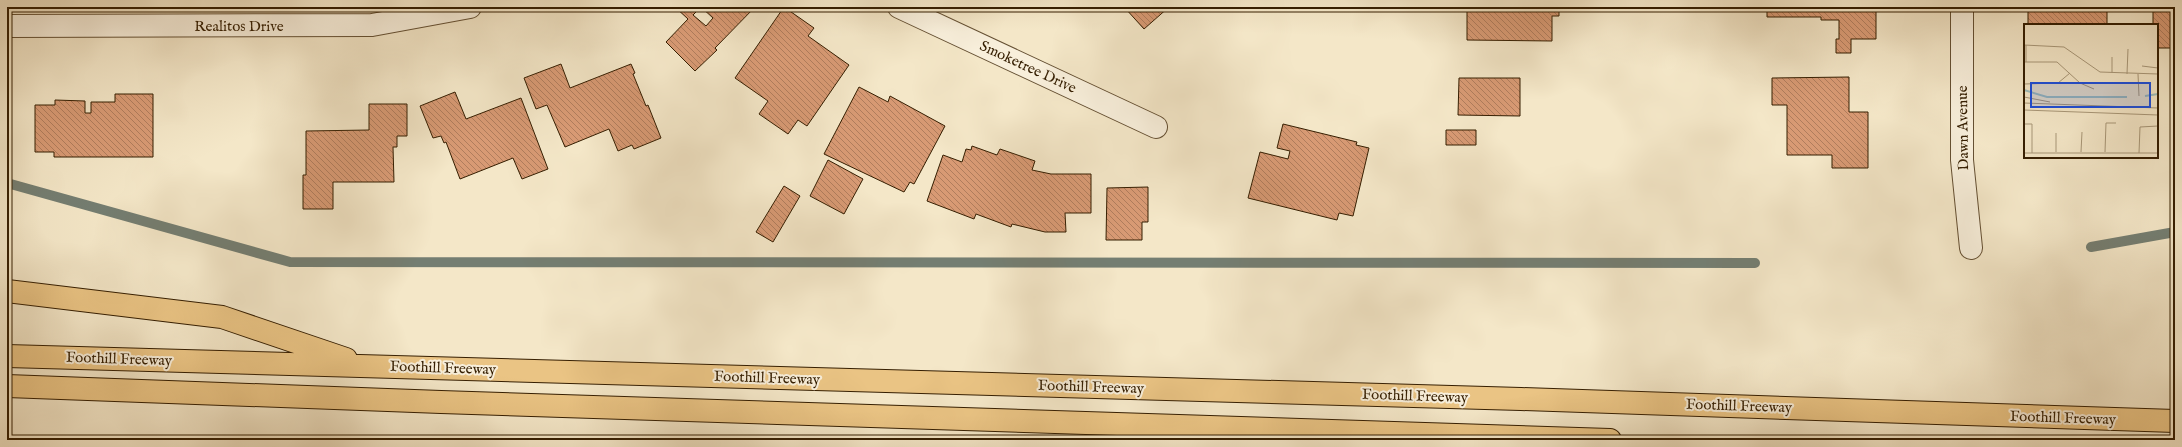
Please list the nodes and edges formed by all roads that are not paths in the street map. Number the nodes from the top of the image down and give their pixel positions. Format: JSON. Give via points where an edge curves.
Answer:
{"nodes":[{"id":1,"x":470,"y":7,"type":"edge"},
{"id":2,"x":899,"y":7,"type":"edge"},
{"id":3,"x":1962,"y":7,"type":"edge"},
{"id":4,"x":7,"y":26,"type":"edge"},
{"id":5,"x":1156,"y":127,"type":"dead end"},
{"id":6,"x":1971,"y":248,"type":"dead end"},
{"id":7,"x":7,"y":291,"type":"edge"},
{"id":8,"x":7,"y":356,"type":"edge"},
{"id":9,"x":368,"y":366,"type":"junction"},
{"id":10,"x":7,"y":386,"type":"edge"},
{"id":11,"x":2175,"y":421,"type":"edge"},
{"id":12,"x":1610,"y":440,"type":"edge"}],
"edges":[{"from":1,"to":4,"type":"street","name":"Realitos Drive","via":[[372,25]]},
{"from":2,"to":5,"type":"street","name":"Smoketree Drive"},
{"from":3,"to":6,"type":"street","name":"Dawn Avenue","via":[[1962,160]]},
{"from":7,"to":9,"type":"highway","via":[[222,317]]},
{"from":8,"to":9,"type":"highway","name":"Foothill Freeway"},
{"from":9,"to":11,"type":"highway","name":"Foothill Freeway","via":[[1505,398]]},
{"from":10,"to":12,"type":"highway","via":[[449,403]]}]}
